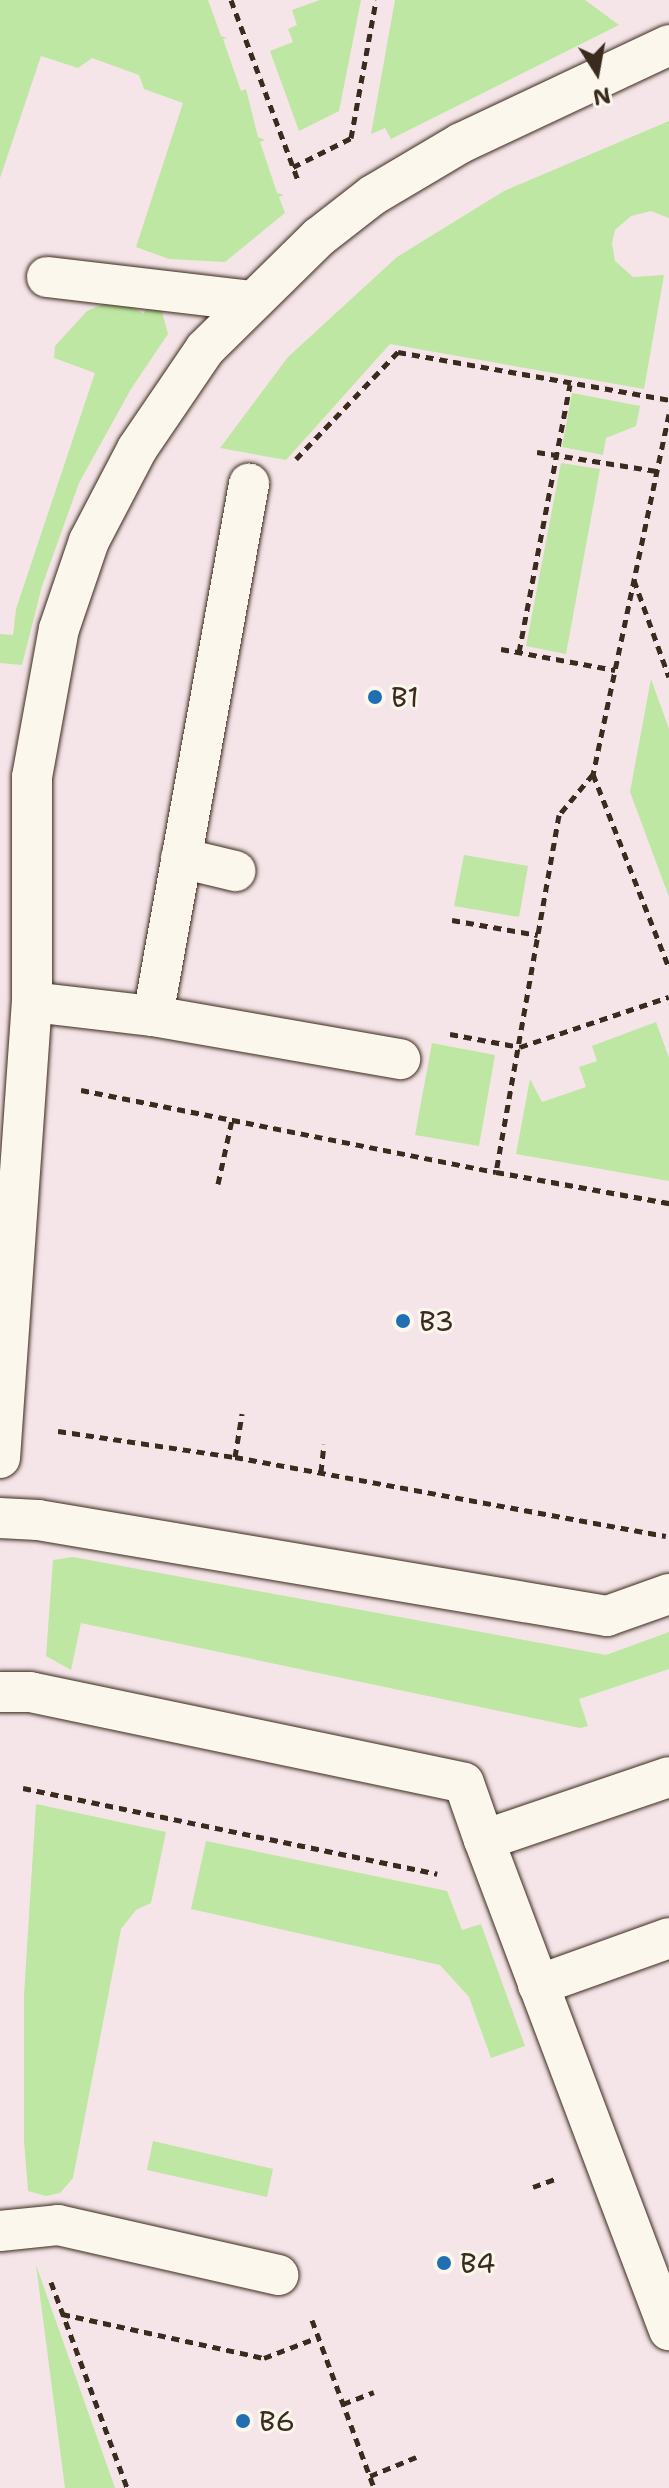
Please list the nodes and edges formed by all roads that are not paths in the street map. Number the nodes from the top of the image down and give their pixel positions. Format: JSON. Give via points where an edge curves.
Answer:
{"nodes":[{"id":1,"x":669,"y":45,"type":"edge"},
{"id":2,"x":47,"y":277,"type":"dead end"},
{"id":3,"x":250,"y":301,"type":"junction"},
{"id":4,"x":249,"y":484,"type":"dead end"},
{"id":5,"x":181,"y":858,"type":"junction"},
{"id":6,"x":235,"y":871,"type":"dead end"},
{"id":7,"x":32,"y":1002,"type":"junction"},
{"id":8,"x":153,"y":1016,"type":"junction"},
{"id":9,"x":400,"y":1059,"type":"road end"},
{"id":10,"x":0,"y":1458,"type":"edge"},
{"id":11,"x":0,"y":1518,"type":"edge"},
{"id":12,"x":669,"y":1594,"type":"edge"},
{"id":13,"x":0,"y":1692,"type":"edge"},
{"id":14,"x":669,"y":1777,"type":"edge"},
{"id":15,"x":484,"y":1840,"type":"junction"},
{"id":16,"x":669,"y":1938,"type":"edge"},
{"id":17,"x":538,"y":1985,"type":"junction"},
{"id":18,"x":0,"y":2231,"type":"edge"},
{"id":19,"x":278,"y":2275,"type":"dead end"},
{"id":20,"x":669,"y":2330,"type":"edge"}],
"edges":[{"from":1,"to":3,"type":"lane","via":[[461,143],[373,195]]},
{"from":2,"to":3,"type":"lane"},
{"from":3,"to":7,"type":"lane","via":[[205,349],[137,449],[89,541],[59,629],[32,777]]},
{"from":4,"to":5,"type":"lane"},
{"from":5,"to":6,"type":"lane"},
{"from":5,"to":8,"type":"lane"},
{"from":7,"to":8,"type":"lane"},
{"from":7,"to":10,"type":"lane"},
{"from":8,"to":9,"type":"lane"},
{"from":11,"to":12,"type":"lane","via":[[38,1520],[607,1616]]},
{"from":13,"to":15,"type":"lane","via":[[30,1692],[464,1783]]},
{"from":14,"to":15,"type":"lane"},
{"from":15,"to":17,"type":"lane"},
{"from":16,"to":17,"type":"lane"},
{"from":17,"to":20,"type":"lane"},
{"from":18,"to":19,"type":"lane","via":[[58,2225]]}]}
